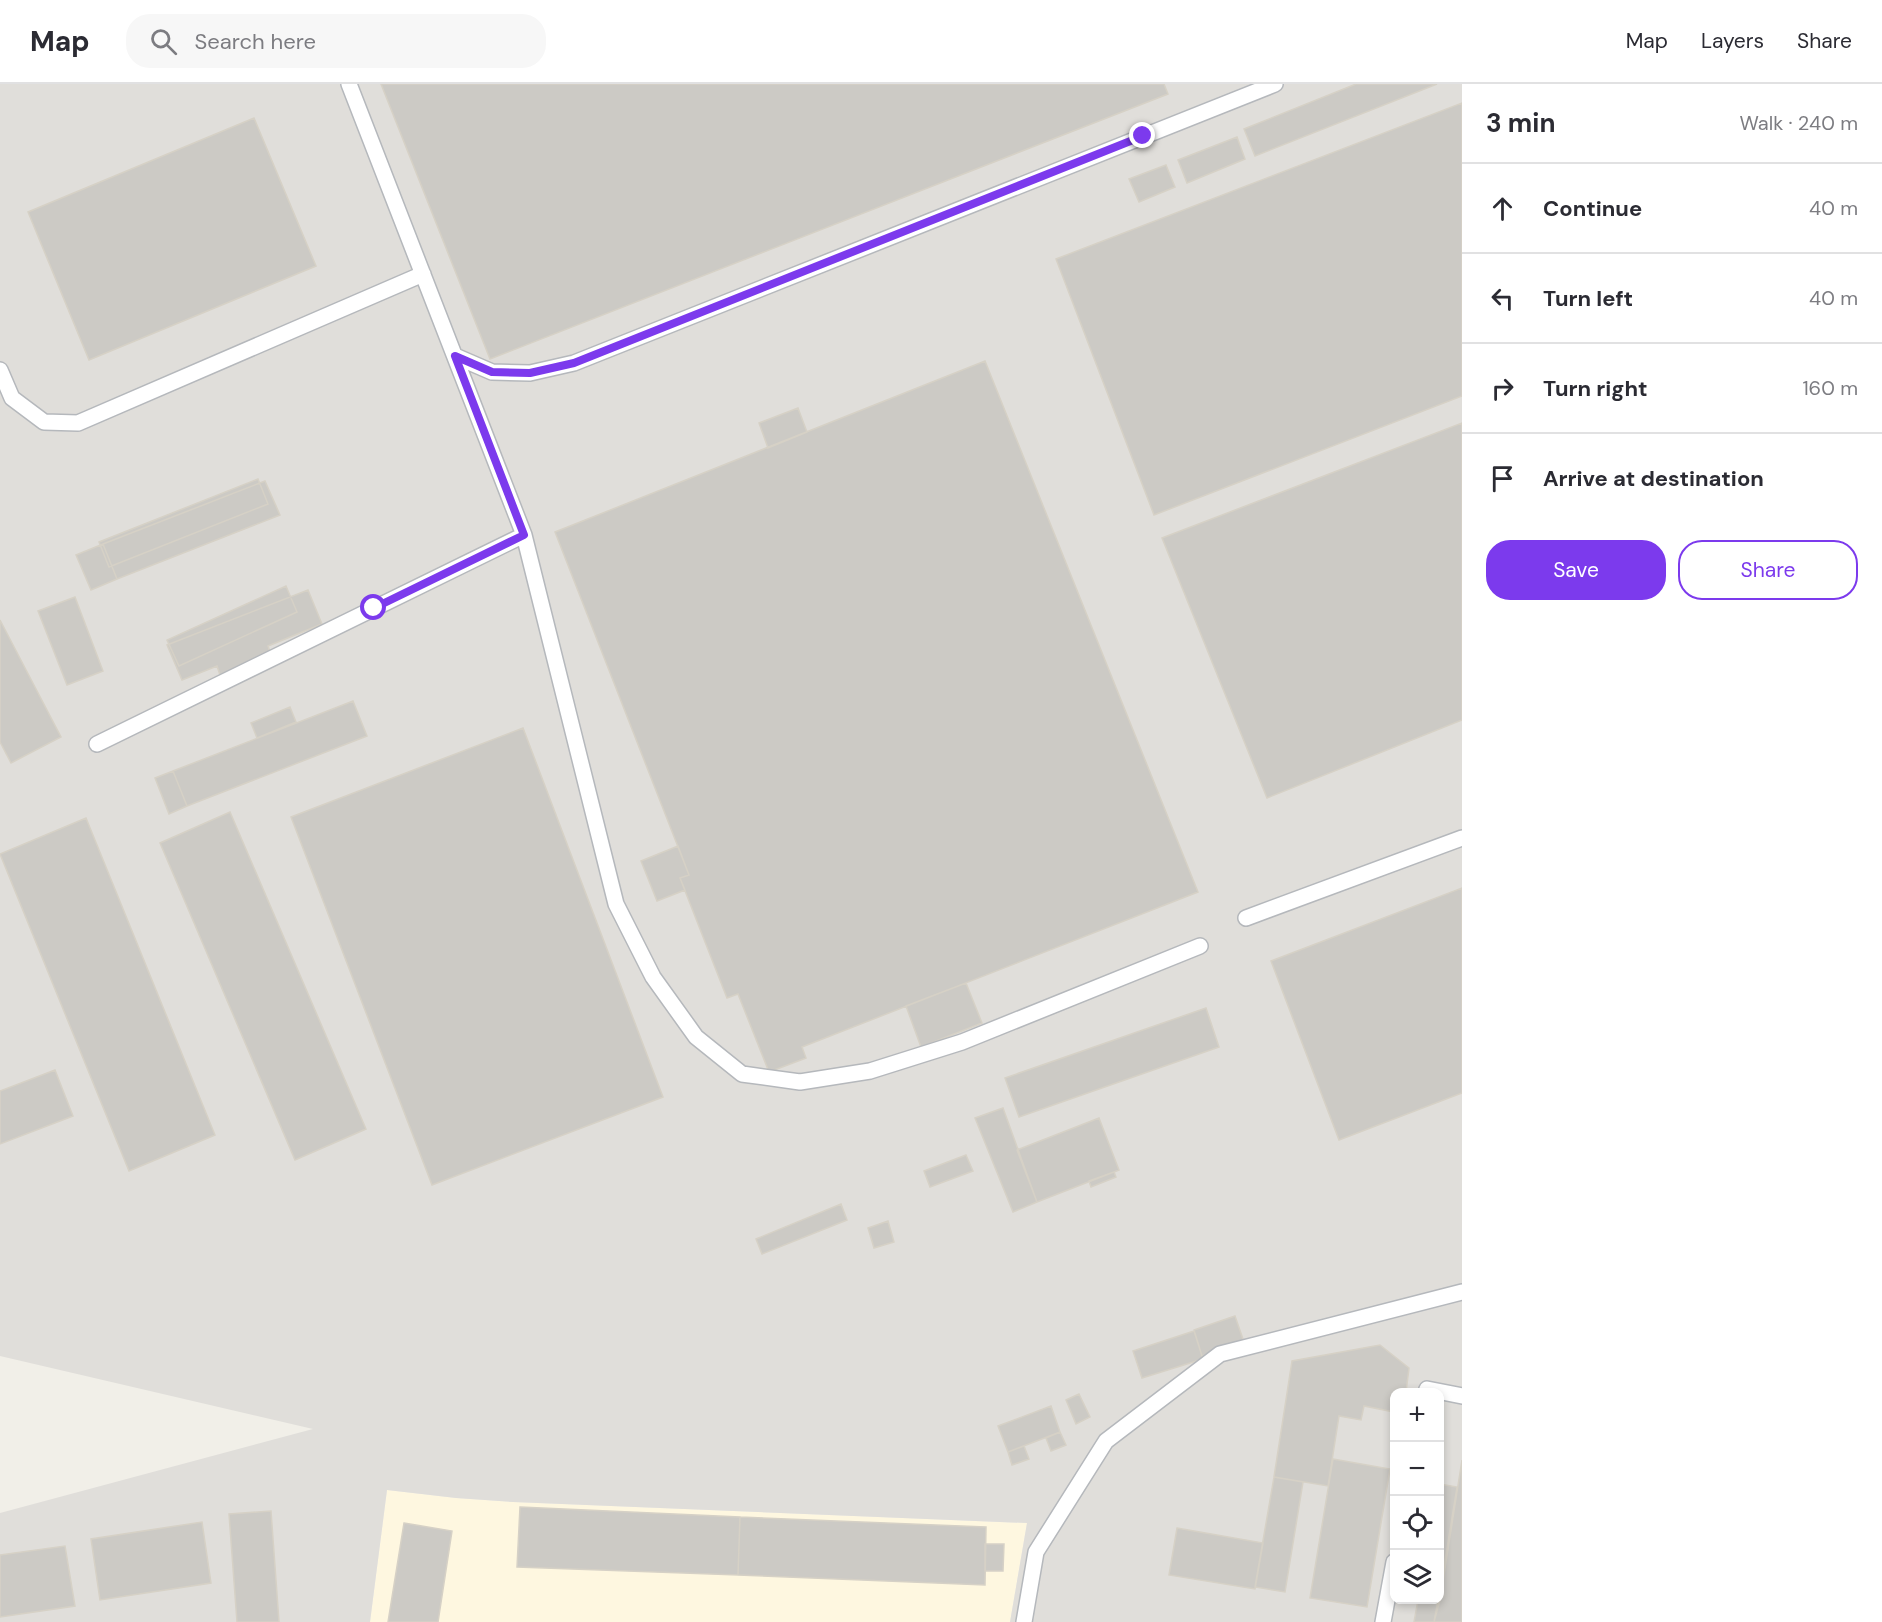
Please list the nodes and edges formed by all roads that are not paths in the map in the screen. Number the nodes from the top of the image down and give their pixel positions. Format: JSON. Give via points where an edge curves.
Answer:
{"nodes":[{"id":1,"x":349,"y":84,"type":"edge"},
{"id":2,"x":1275,"y":84,"type":"edge"},
{"id":3,"x":423,"y":274,"type":"junction"},
{"id":4,"x":455,"y":356,"type":"junction"},
{"id":5,"x":0,"y":370,"type":"edge"},
{"id":6,"x":524,"y":535,"type":"junction"},
{"id":7,"x":97,"y":744,"type":"dead end"},
{"id":8,"x":1462,"y":838,"type":"edge"},
{"id":9,"x":1246,"y":918,"type":"dead end"},
{"id":10,"x":1200,"y":946,"type":"dead end"},
{"id":11,"x":1462,"y":1292,"type":"edge"},
{"id":12,"x":1444,"y":1392,"type":"edge"},
{"id":13,"x":1462,"y":1396,"type":"edge"},
{"id":14,"x":1390,"y":1587,"type":"edge"},
{"id":15,"x":1024,"y":1622,"type":"edge"},
{"id":16,"x":1383,"y":1622,"type":"edge"}],
"edges":[{"from":1,"to":3,"type":"lane"},
{"from":2,"to":4,"type":"lane","via":[[574,363],[530,373],[492,372]]},
{"from":3,"to":4,"type":"lane"},
{"from":3,"to":5,"type":"lane","via":[[78,423],[44,422],[12,398]]},
{"from":4,"to":6,"type":"lane"},
{"from":6,"to":7,"type":"lane"},
{"from":6,"to":10,"type":"lane","via":[[616,904],[653,977],[696,1037],[742,1074],[800,1082],[870,1071],[962,1042]]},
{"from":8,"to":9,"type":"lane"},
{"from":11,"to":15,"type":"lane","via":[[1220,1354],[1201,1368],[1106,1441],[1036,1552]]},
{"from":12,"to":13,"type":"lane"},
{"from":14,"to":16,"type":"lane"}]}
